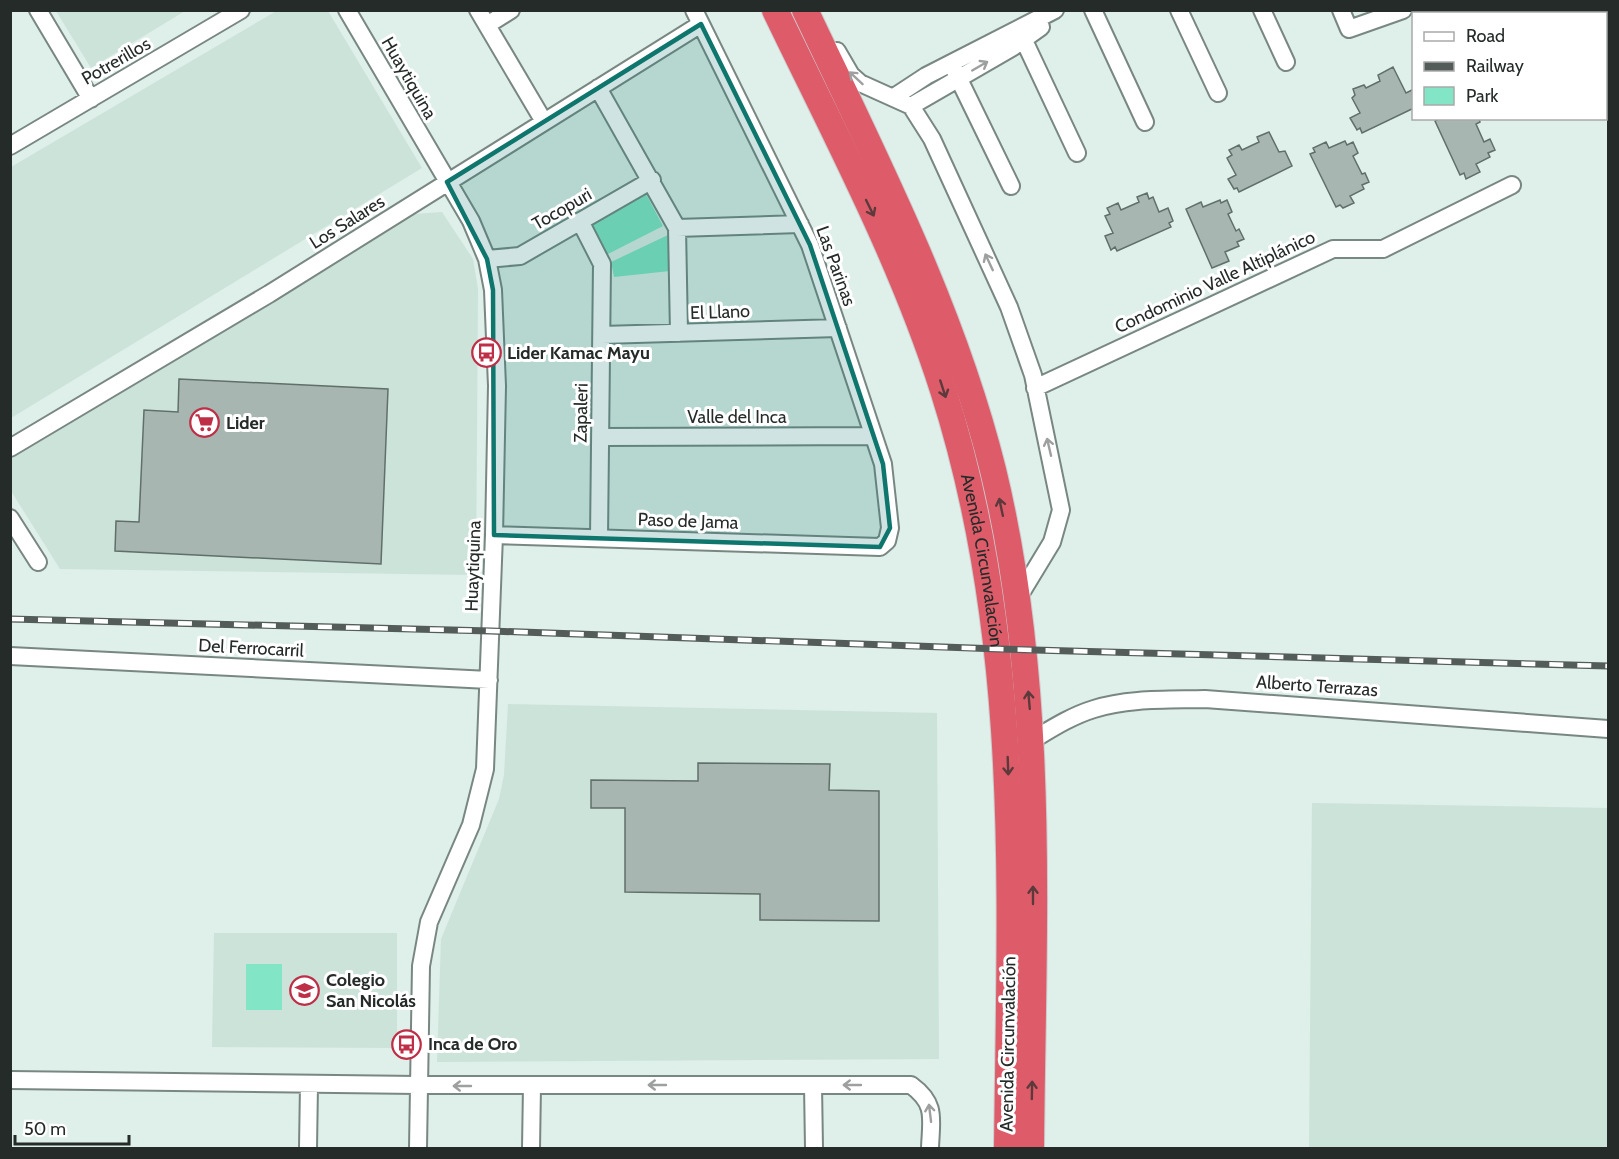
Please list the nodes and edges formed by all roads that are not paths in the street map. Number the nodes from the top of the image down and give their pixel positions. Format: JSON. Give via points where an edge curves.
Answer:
{"nodes":[{"id":1,"x":38,"y":10,"type":"edge"},
{"id":2,"x":241,"y":10,"type":"edge"},
{"id":3,"x":347,"y":10,"type":"edge"},
{"id":4,"x":511,"y":10,"type":"edge"},
{"id":5,"x":775,"y":10,"type":"edge"},
{"id":6,"x":805,"y":10,"type":"edge"},
{"id":7,"x":815,"y":10,"type":"edge"},
{"id":8,"x":1055,"y":10,"type":"edge"},
{"id":9,"x":1064,"y":10,"type":"edge"},
{"id":10,"x":1093,"y":10,"type":"edge"},
{"id":11,"x":1179,"y":10,"type":"edge"},
{"id":12,"x":1262,"y":10,"type":"edge"},
{"id":13,"x":1341,"y":10,"type":"edge"},
{"id":14,"x":1403,"y":10,"type":"edge"},
{"id":15,"x":698,"y":17,"type":"edge"},
{"id":16,"x":482,"y":18,"type":"edge"},
{"id":17,"x":1021,"y":35,"type":"junction"},
{"id":18,"x":1286,"y":62,"type":"dead end"},
{"id":19,"x":952,"y":63,"type":"junction"},
{"id":20,"x":958,"y":79,"type":"junction"},
{"id":21,"x":598,"y":88,"type":"junction"},
{"id":22,"x":1218,"y":93,"type":"dead end"},
{"id":23,"x":898,"y":94,"type":"junction"},
{"id":24,"x":91,"y":99,"type":"junction"},
{"id":25,"x":911,"y":106,"type":"junction"},
{"id":26,"x":543,"y":120,"type":"junction"},
{"id":27,"x":1145,"y":122,"type":"dead end"},
{"id":28,"x":10,"y":146,"type":"edge"},
{"id":29,"x":1077,"y":153,"type":"dead end"},
{"id":30,"x":652,"y":180,"type":"junction"},
{"id":31,"x":447,"y":182,"type":"junction"},
{"id":32,"x":1512,"y":185,"type":"dead end"},
{"id":33,"x":1011,"y":186,"type":"dead end"},
{"id":34,"x":580,"y":221,"type":"junction"},
{"id":35,"x":800,"y":224,"type":"junction"},
{"id":36,"x":677,"y":228,"type":"junction"},
{"id":37,"x":487,"y":259,"type":"junction"},
{"id":38,"x":838,"y":328,"type":"junction"},
{"id":39,"x":679,"y":333,"type":"junction"},
{"id":40,"x":602,"y":335,"type":"junction"},
{"id":41,"x":1035,"y":387,"type":"junction"},
{"id":42,"x":873,"y":436,"type":"junction"},
{"id":43,"x":600,"y":437,"type":"junction"},
{"id":44,"x":10,"y":448,"type":"edge"},
{"id":45,"x":10,"y":518,"type":"edge"},
{"id":46,"x":494,"y":535,"type":"junction"},
{"id":47,"x":599,"y":538,"type":"junction"},
{"id":48,"x":880,"y":547,"type":"joint"},
{"id":49,"x":38,"y":562,"type":"dead end"},
{"id":50,"x":1018,"y":598,"type":"junction"},
{"id":51,"x":10,"y":656,"type":"edge"},
{"id":52,"x":489,"y":680,"type":"junction"},
{"id":53,"x":1608,"y":729,"type":"edge"},
{"id":54,"x":1031,"y":741,"type":"junction"},
{"id":55,"x":10,"y":1080,"type":"edge"},
{"id":56,"x":309,"y":1085,"type":"junction"},
{"id":57,"x":417,"y":1085,"type":"junction"},
{"id":58,"x":813,"y":1085,"type":"junction"},
{"id":59,"x":532,"y":1086,"type":"junction"},
{"id":60,"x":308,"y":1149,"type":"edge"},
{"id":61,"x":418,"y":1149,"type":"edge"},
{"id":62,"x":531,"y":1149,"type":"edge"},
{"id":63,"x":814,"y":1149,"type":"edge"},
{"id":64,"x":930,"y":1149,"type":"edge"},
{"id":65,"x":1007,"y":1149,"type":"edge"},
{"id":66,"x":1031,"y":1149,"type":"edge"}],
"edges":[{"from":1,"to":24,"type":"street"},
{"from":2,"to":24,"type":"street","name":"Potrerillos"},
{"from":3,"to":31,"type":"street","name":"Huaytiquina"},
{"from":4,"to":16,"type":"street"},
{"from":5,"to":65,"type":"highway","name":"Avenida Circunvalación","one_way":true,"via":[[884,238],[914,310],[954,427],[978,525],[998,638],[1008,762]]},
{"from":50,"to":6,"type":"highway","name":"Avenida Circunvalación","one_way":true,"via":[[993,469],[950,332],[897,203]]},
{"from":23,"to":7,"type":"street","name":"Avenida Circunvalación","one_way":true,"via":[[875,91],[851,75]]},
{"from":8,"to":17,"type":"street"},
{"from":9,"to":17,"type":"street"},
{"from":10,"to":27,"type":"street"},
{"from":11,"to":22,"type":"street"},
{"from":12,"to":18,"type":"street"},
{"from":13,"to":14,"type":"street","via":[[1349,29]]},
{"from":15,"to":21,"type":"street","name":"Los Salares"},
{"from":15,"to":35,"type":"street","name":"Las Parinas"},
{"from":16,"to":26,"type":"street"},
{"from":17,"to":19,"type":"street"},
{"from":20,"to":17,"type":"street","one_way":true},
{"from":17,"to":29,"type":"street"},
{"from":19,"to":20,"type":"street"},
{"from":19,"to":23,"type":"street"},
{"from":20,"to":25,"type":"street"},
{"from":20,"to":33,"type":"street"},
{"from":21,"to":26,"type":"street","name":"Los Salares"},
{"from":21,"to":30,"type":"street"},
{"from":23,"to":25,"type":"street","name":"Avenida Circunvalación"},
{"from":24,"to":28,"type":"street","name":"Potrerillos"},
{"from":41,"to":25,"type":"street","name":"Avenida Circunvalación","one_way":true,"via":[[1009,307],[932,139]]},
{"from":26,"to":31,"type":"street","name":"Los Salares"},
{"from":30,"to":34,"type":"street","name":"Tocopuri"},
{"from":30,"to":36,"type":"street"},
{"from":31,"to":37,"type":"street","name":"Huaytiquina","via":[[471,221]]},
{"from":31,"to":44,"type":"street","name":"Los Salares"},
{"from":32,"to":41,"type":"street","name":"Condominio Valle Altiplánico","via":[[1383,249],[1333,249]]},
{"from":34,"to":37,"type":"street","name":"Tocopuri","via":[[520,256]]},
{"from":34,"to":40,"type":"street","name":"Zapaleri","via":[[602,264]]},
{"from":35,"to":36,"type":"street"},
{"from":35,"to":38,"type":"street","name":"Las Parinas"},
{"from":36,"to":39,"type":"street"},
{"from":37,"to":46,"type":"street","name":"Huaytiquina","via":[[495,327]]},
{"from":38,"to":39,"type":"street","name":"El Llano"},
{"from":38,"to":42,"type":"street","name":"Las Parinas"},
{"from":39,"to":40,"type":"street","name":"El Llano"},
{"from":40,"to":43,"type":"street","name":"Zapaleri"},
{"from":50,"to":41,"type":"street","name":"Avenida Circunvalación","one_way":true,"via":[[1052,542],[1061,510]]},
{"from":42,"to":43,"type":"street","name":"Valle del Inca"},
{"from":42,"to":48,"type":"street","name":"Las Parinas","via":[[883,464],[890,528],[887,541]]},
{"from":43,"to":47,"type":"street","name":"Zapaleri"},
{"from":45,"to":49,"type":"street"},
{"from":46,"to":47,"type":"street","name":"Paso de Jama"},
{"from":46,"to":52,"type":"street","name":"Huaytiquina"},
{"from":47,"to":48,"type":"street","name":"Paso de Jama"},
{"from":54,"to":50,"type":"highway","name":"Avenida Circunvalación","one_way":true},
{"from":51,"to":52,"type":"street","name":"Del Ferrocarril"},
{"from":52,"to":57,"type":"street","name":"Huaytiquina","via":[[482,789],[423,944]]},
{"from":53,"to":54,"type":"street","name":"Alberto Terrazas","via":[[1205,699],[1140,701],[1095,708]]},
{"from":66,"to":54,"type":"highway","name":"Avenida Circunvalación","one_way":true},
{"from":55,"to":56,"type":"street"},
{"from":56,"to":57,"type":"street"},
{"from":56,"to":60,"type":"street"},
{"from":59,"to":57,"type":"street","one_way":true},
{"from":57,"to":61,"type":"street","name":"Huaytiquina"},
{"from":58,"to":59,"type":"street","one_way":true},
{"from":58,"to":63,"type":"street"},
{"from":64,"to":58,"type":"street","one_way":true,"via":[[932,1107],[910,1085]]},
{"from":59,"to":62,"type":"street"}]}
